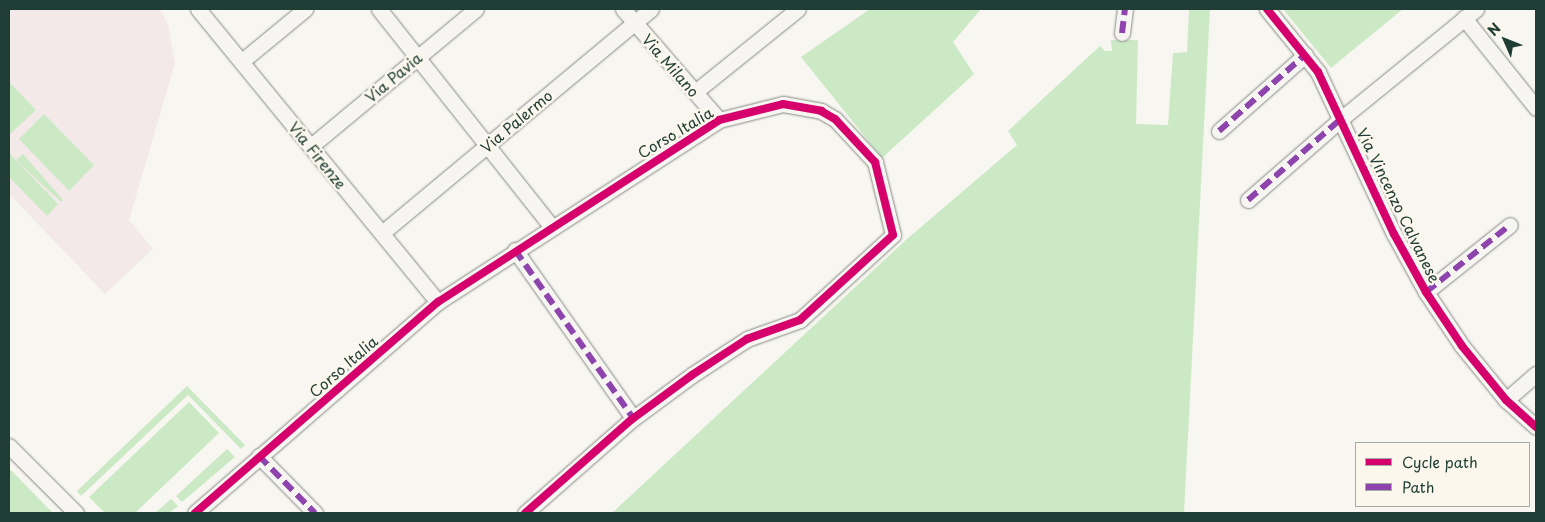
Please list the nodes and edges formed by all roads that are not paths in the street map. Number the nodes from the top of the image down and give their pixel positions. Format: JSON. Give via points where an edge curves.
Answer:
{"nodes":[{"id":1,"x":198,"y":9,"type":"edge"},
{"id":2,"x":305,"y":9,"type":"edge"},
{"id":3,"x":379,"y":9,"type":"edge"},
{"id":4,"x":476,"y":9,"type":"edge"},
{"id":5,"x":623,"y":9,"type":"edge"},
{"id":6,"x":650,"y":9,"type":"edge"},
{"id":7,"x":798,"y":9,"type":"edge"},
{"id":8,"x":1125,"y":9,"type":"edge"},
{"id":9,"x":1267,"y":9,"type":"edge"},
{"id":10,"x":1470,"y":13,"type":"edge"},
{"id":11,"x":634,"y":22,"type":"junction"},
{"id":12,"x":1122,"y":33,"type":"dead end"},
{"id":13,"x":1305,"y":54,"type":"junction"},
{"id":14,"x":417,"y":57,"type":"junction"},
{"id":15,"x":242,"y":61,"type":"junction"},
{"id":16,"x":695,"y":92,"type":"junction"},
{"id":17,"x":1536,"y":108,"type":"edge"},
{"id":18,"x":1342,"y":118,"type":"junction"},
{"id":19,"x":719,"y":120,"type":"junction"},
{"id":20,"x":1219,"y":132,"type":"dead end"},
{"id":21,"x":311,"y":146,"type":"junction"},
{"id":22,"x":486,"y":146,"type":"junction"},
{"id":23,"x":1248,"y":200,"type":"dead end"},
{"id":24,"x":1510,"y":225,"type":"dead end"},
{"id":25,"x":552,"y":227,"type":"junction"},
{"id":26,"x":382,"y":233,"type":"junction"},
{"id":27,"x":515,"y":250,"type":"junction"},
{"id":28,"x":1426,"y":292,"type":"junction"},
{"id":29,"x":438,"y":302,"type":"junction"},
{"id":30,"x":1536,"y":374,"type":"edge"},
{"id":31,"x":1506,"y":400,"type":"junction"},
{"id":32,"x":633,"y":418,"type":"junction"},
{"id":33,"x":1536,"y":427,"type":"edge"},
{"id":34,"x":9,"y":446,"type":"edge"},
{"id":35,"x":9,"y":456,"type":"edge"},
{"id":36,"x":259,"y":456,"type":"junction"},
{"id":37,"x":65,"y":513,"type":"edge"},
{"id":38,"x":76,"y":513,"type":"edge"},
{"id":39,"x":195,"y":513,"type":"edge"},
{"id":40,"x":315,"y":513,"type":"edge"},
{"id":41,"x":525,"y":513,"type":"edge"}],
"edges":[{"from":1,"to":15,"type":"street","name":"Via Firenze"},
{"from":2,"to":15,"type":"street"},
{"from":3,"to":14,"type":"street"},
{"from":4,"to":14,"type":"street","name":"Via Pavia"},
{"from":5,"to":11,"type":"street","name":"Via Milano"},
{"from":6,"to":11,"type":"street","name":"Via Palermo"},
{"from":7,"to":16,"type":"street"},
{"from":8,"to":12,"type":"street"},
{"from":9,"to":13,"type":"street","name":"Via Vincenzo Calvanese"},
{"from":10,"to":17,"type":"street","name":"Via Vincenzo Calvanese"},
{"from":10,"to":18,"type":"street","name":"Via Vincenzo Calvanese"},
{"from":11,"to":16,"type":"street","name":"Via Milano"},
{"from":11,"to":22,"type":"street","name":"Via Palermo"},
{"from":13,"to":18,"type":"street","name":"Via Vincenzo Calvanese"},
{"from":13,"to":20,"type":"street"},
{"from":14,"to":21,"type":"street","name":"Via Pavia"},
{"from":14,"to":22,"type":"street"},
{"from":15,"to":21,"type":"street","name":"Via Firenze"},
{"from":16,"to":19,"type":"street","name":"Via Milano"},
{"from":18,"to":23,"type":"street","name":"Via Vincenzo Calvanese"},
{"from":18,"to":28,"type":"street","name":"Via Vincenzo Calvanese","via":[[1394,234]]},
{"from":19,"to":25,"type":"street","name":"Corso Italia"},
{"from":19,"to":32,"type":"street","name":"Corso Italia","via":[[783,104],[822,111],[835,119],[875,162],[893,234],[800,320],[748,339]]},
{"from":21,"to":26,"type":"street","name":"Via Firenze"},
{"from":22,"to":25,"type":"street"},
{"from":22,"to":26,"type":"street","name":"Via Palermo"},
{"from":24,"to":28,"type":"street"},
{"from":25,"to":27,"type":"street","name":"Corso Italia"},
{"from":26,"to":29,"type":"street","name":"Via Firenze"},
{"from":27,"to":29,"type":"street","name":"Corso Italia"},
{"from":27,"to":32,"type":"street"},
{"from":28,"to":31,"type":"street","name":"Via Vincenzo Calvanese","via":[[1462,346]]},
{"from":29,"to":36,"type":"street","name":"Corso Italia"},
{"from":30,"to":31,"type":"street"},
{"from":31,"to":33,"type":"street","name":"Via Vincenzo Calvanese"},
{"from":32,"to":41,"type":"street","name":"Corso Italia"},
{"from":34,"to":38,"type":"street"},
{"from":35,"to":37,"type":"street"},
{"from":36,"to":39,"type":"street","name":"Corso Italia"},
{"from":36,"to":40,"type":"street"}]}
